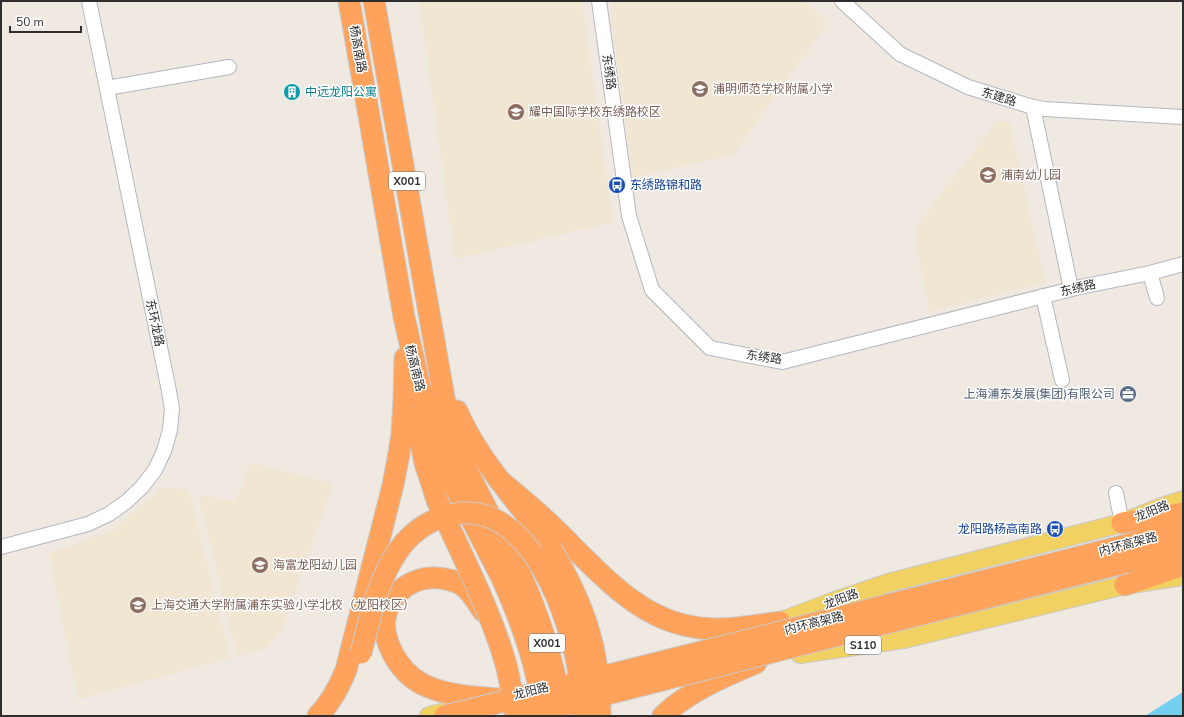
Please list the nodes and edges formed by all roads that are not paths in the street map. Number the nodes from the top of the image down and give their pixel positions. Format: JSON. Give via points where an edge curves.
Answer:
{"nodes":[{"id":1,"x":89,"y":1,"type":"edge"},
{"id":2,"x":349,"y":1,"type":"edge"},
{"id":3,"x":374,"y":1,"type":"edge"},
{"id":4,"x":599,"y":1,"type":"edge"},
{"id":5,"x":842,"y":1,"type":"edge"},
{"id":6,"x":229,"y":67,"type":"dead end"},
{"id":7,"x":107,"y":88,"type":"junction"},
{"id":8,"x":1033,"y":107,"type":"junction"},
{"id":9,"x":1183,"y":117,"type":"edge"},
{"id":10,"x":1183,"y":264,"type":"edge"},
{"id":11,"x":1150,"y":273,"type":"junction"},
{"id":12,"x":1071,"y":289,"type":"junction"},
{"id":13,"x":1043,"y":296,"type":"junction"},
{"id":14,"x":1157,"y":298,"type":"dead end"},
{"id":15,"x":404,"y":317,"type":"junction"},
{"id":16,"x":439,"y":362,"type":"junction"},
{"id":17,"x":1062,"y":380,"type":"dead end"},
{"id":18,"x":499,"y":480,"type":"junction"},
{"id":19,"x":1116,"y":493,"type":"dead end"},
{"id":20,"x":1183,"y":500,"type":"edge"},
{"id":21,"x":1183,"y":513,"type":"edge"},
{"id":22,"x":1122,"y":524,"type":"junction"},
{"id":23,"x":1183,"y":530,"type":"edge"},
{"id":24,"x":1,"y":547,"type":"edge"},
{"id":25,"x":1183,"y":547,"type":"edge"},
{"id":26,"x":1125,"y":554,"type":"junction"},
{"id":27,"x":1183,"y":565,"type":"edge"},
{"id":28,"x":511,"y":576,"type":"junction"},
{"id":29,"x":1183,"y":576,"type":"edge"},
{"id":30,"x":1125,"y":585,"type":"junction"},
{"id":31,"x":780,"y":622,"type":"junction"},
{"id":32,"x":494,"y":631,"type":"junction"},
{"id":33,"x":356,"y":651,"type":"junction"},
{"id":34,"x":757,"y":662,"type":"junction"},
{"id":35,"x":499,"y":699,"type":"junction"},
{"id":36,"x":318,"y":716,"type":"edge"},
{"id":37,"x":429,"y":716,"type":"edge"},
{"id":38,"x":445,"y":716,"type":"edge"},
{"id":39,"x":515,"y":716,"type":"edge"},
{"id":40,"x":521,"y":716,"type":"edge"},
{"id":41,"x":544,"y":716,"type":"edge"},
{"id":42,"x":561,"y":716,"type":"edge"},
{"id":43,"x":582,"y":716,"type":"edge"},
{"id":44,"x":600,"y":716,"type":"edge"},
{"id":45,"x":663,"y":716,"type":"edge"}],
"edges":[{"from":1,"to":7,"type":"street","name":"东环龙路"},
{"from":2,"to":15,"type":"highway","name":"杨高南路","number":"X001"},
{"from":3,"to":16,"type":"highway","name":"杨高南路","number":"X001"},
{"from":4,"to":13,"type":"street","name":"东绣路","via":[[629,217],[652,290],[710,348],[782,362]]},
{"from":5,"to":8,"type":"street","name":"东建路","via":[[900,54],[968,87]]},
{"from":6,"to":7,"type":"street"},
{"from":7,"to":24,"type":"street","name":"东环龙路","via":[[169,390],[172,409],[170,430],[155,470],[142,487],[109,514],[88,524]]},
{"from":8,"to":9,"type":"street","name":"东建路"},
{"from":8,"to":12,"type":"street"},
{"from":10,"to":11,"type":"street","name":"东绣路"},
{"from":11,"to":12,"type":"street","name":"东绣路"},
{"from":11,"to":14,"type":"street"},
{"from":12,"to":13,"type":"street","name":"东绣路"},
{"from":13,"to":17,"type":"street"},
{"from":15,"to":28,"type":"highway","name":"杨高南路","number":"X001","via":[[420,387],[452,483]]},
{"from":15,"to":32,"type":"highway","bridge":true,"via":[[416,425],[437,500]]},
{"from":15,"to":33,"type":"highway","via":[[402,434]]},
{"from":16,"to":18,"type":"highway","via":[[465,429]]},
{"from":16,"to":28,"type":"highway","name":"杨高南路","number":"X001","via":[[453,434]]},
{"from":18,"to":31,"type":"highway","via":[[548,522],[615,586],[649,612],[684,625],[704,628],[726,629]]},
{"from":18,"to":44,"type":"highway","bridge":true,"via":[[551,549],[575,592],[589,629],[597,664]]},
{"from":19,"to":22,"type":"street"},
{"from":20,"to":22,"type":"main road","name":"龙阳路"},
{"from":21,"to":22,"type":"highway"},
{"from":22,"to":31,"type":"main road","name":"龙阳路","via":[[882,585]]},
{"from":23,"to":26,"type":"highway","name":"内环高架路"},
{"from":25,"to":26,"type":"highway","name":"内环高架路"},
{"from":26,"to":38,"type":"highway","name":"内环高架路","bridge":true},
{"from":26,"to":40,"type":"highway","name":"内环高架路","bridge":true},
{"from":27,"to":30,"type":"highway"},
{"from":28,"to":41,"type":"highway","name":"杨高南路","number":"X001","bridge":true},
{"from":28,"to":42,"type":"highway","name":"杨高南路","number":"X001","bridge":true,"via":[[539,617],[554,672]]},
{"from":29,"to":30,"type":"main road","number":"S110"},
{"from":30,"to":34,"type":"main road","number":"S110","via":[[933,633]]},
{"from":31,"to":35,"type":"main road","name":"龙阳路","via":[[704,647]]},
{"from":32,"to":35,"type":"highway","bridge":true,"via":[[478,602],[466,588],[453,580],[435,577],[417,580],[396,594],[389,605],[384,627],[398,664],[422,684],[452,694]]},
{"from":32,"to":39,"type":"highway","bridge":true,"via":[[512,690]]},
{"from":33,"to":36,"type":"highway","via":[[348,684],[339,698]]},
{"from":33,"to":43,"type":"highway","bridge":true,"via":[[388,568],[412,535],[445,515],[462,512],[493,518],[510,528],[526,545],[552,587],[565,618],[575,653]]},
{"from":34,"to":41,"type":"main road","number":"S110"},
{"from":34,"to":45,"type":"highway","via":[[686,698]]},
{"from":35,"to":37,"type":"main road","name":"龙阳路"}]}
